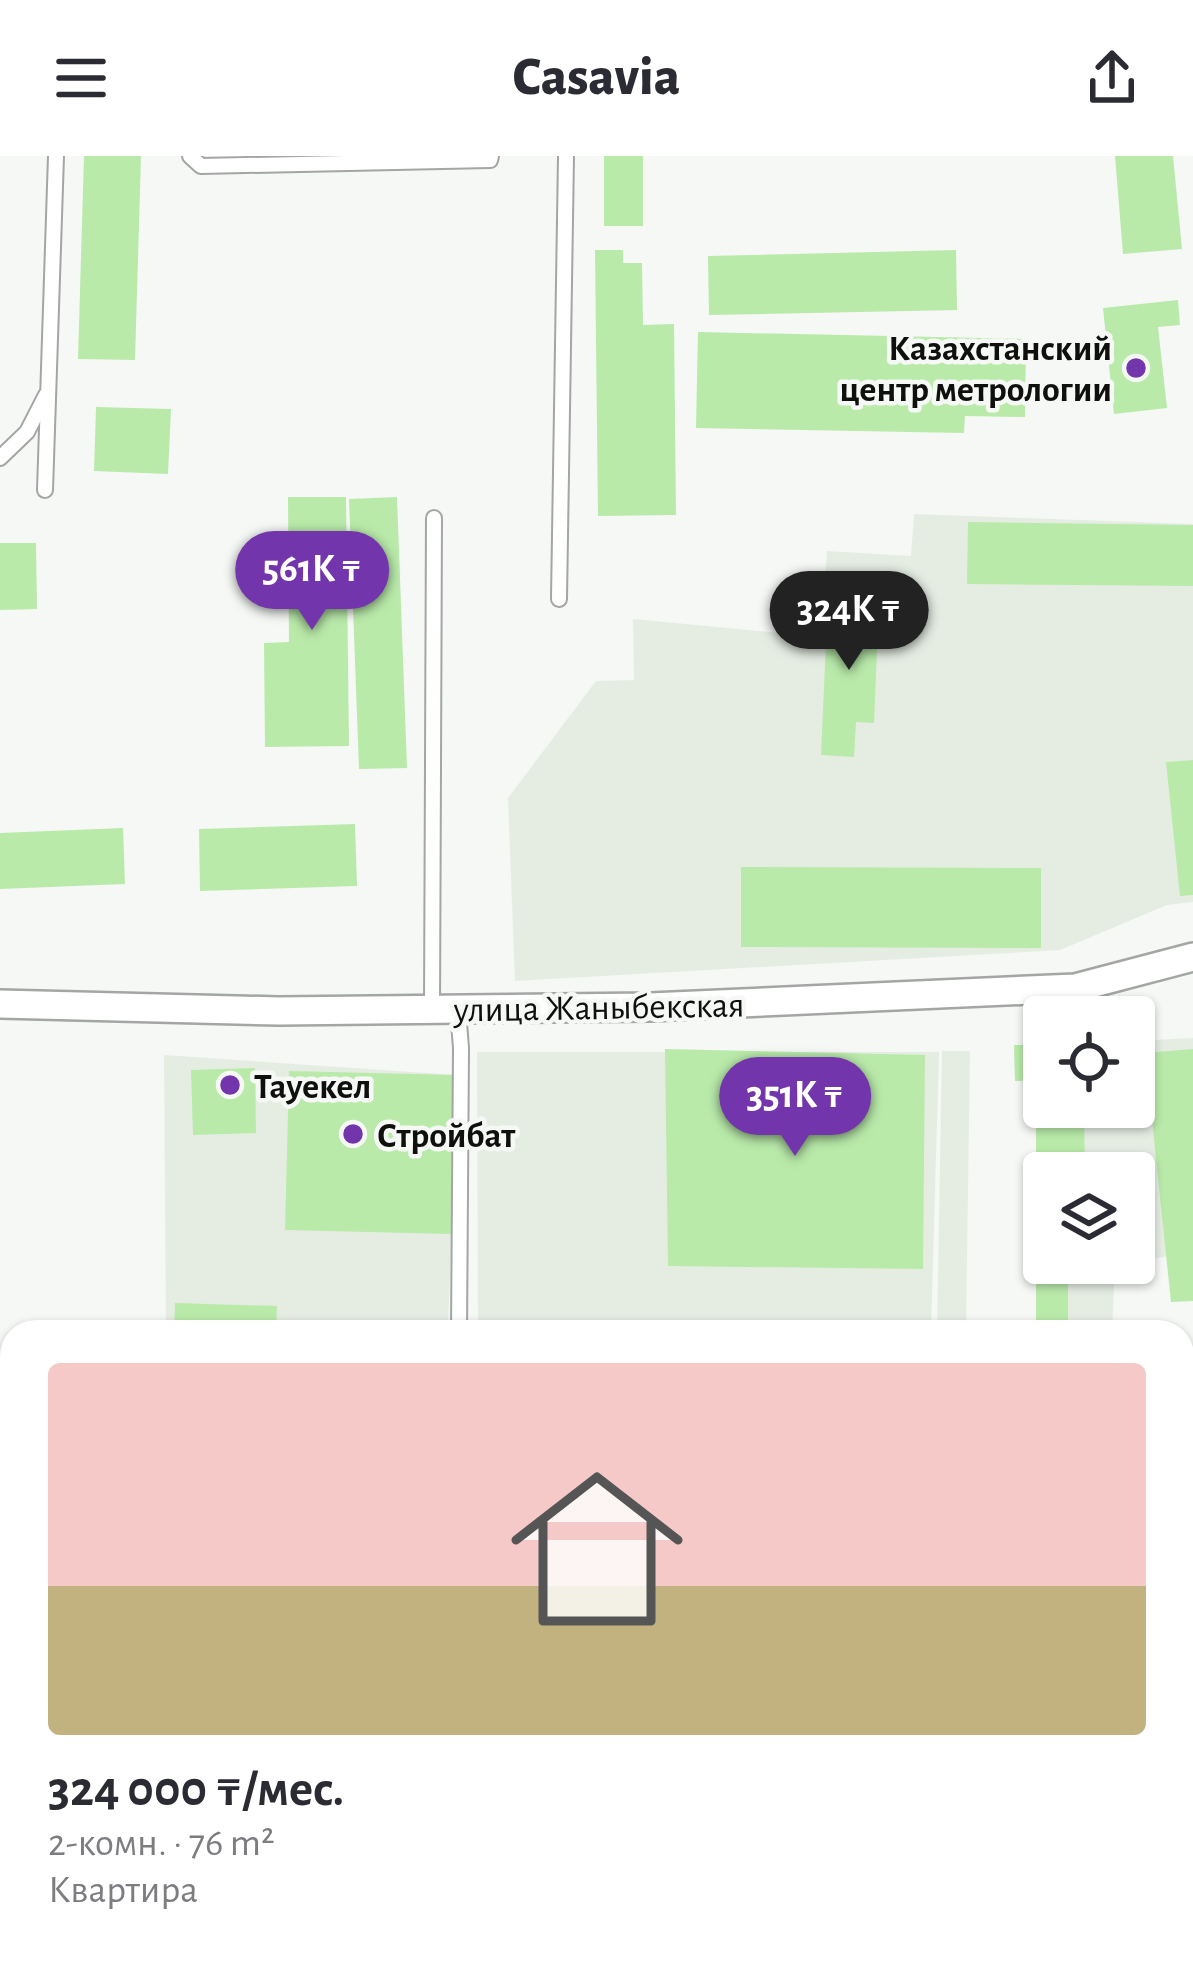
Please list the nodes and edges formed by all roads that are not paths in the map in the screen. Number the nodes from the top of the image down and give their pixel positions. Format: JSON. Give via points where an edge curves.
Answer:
{"nodes":[{"id":1,"x":56,"y":156,"type":"edge"},
{"id":2,"x":190,"y":156,"type":"edge"},
{"id":3,"x":490,"y":156,"type":"edge"},
{"id":4,"x":566,"y":156,"type":"edge"},
{"id":5,"x":49,"y":391,"type":"junction"},
{"id":6,"x":0,"y":458,"type":"edge"},
{"id":7,"x":45,"y":490,"type":"dead end"},
{"id":8,"x":434,"y":518,"type":"dead end"},
{"id":9,"x":559,"y":599,"type":"dead end"},
{"id":10,"x":1193,"y":957,"type":"edge"},
{"id":11,"x":0,"y":1004,"type":"edge"},
{"id":12,"x":445,"y":1010,"type":"junction"},
{"id":13,"x":459,"y":1320,"type":"edge"}],
"edges":[{"from":1,"to":5,"type":"lane"},
{"from":2,"to":3,"type":"lane","via":[[201,166]]},
{"from":4,"to":9,"type":"lane"},
{"from":5,"to":6,"type":"lane","via":[[27,432]]},
{"from":5,"to":7,"type":"lane"},
{"from":8,"to":12,"type":"lane"},
{"from":10,"to":12,"type":"street","name":"улица Жаныбекская","via":[[1076,988]]},
{"from":11,"to":12,"type":"street","name":"улица Жаныбекская"},
{"from":12,"to":13,"type":"lane","via":[[461,1048]]}]}
